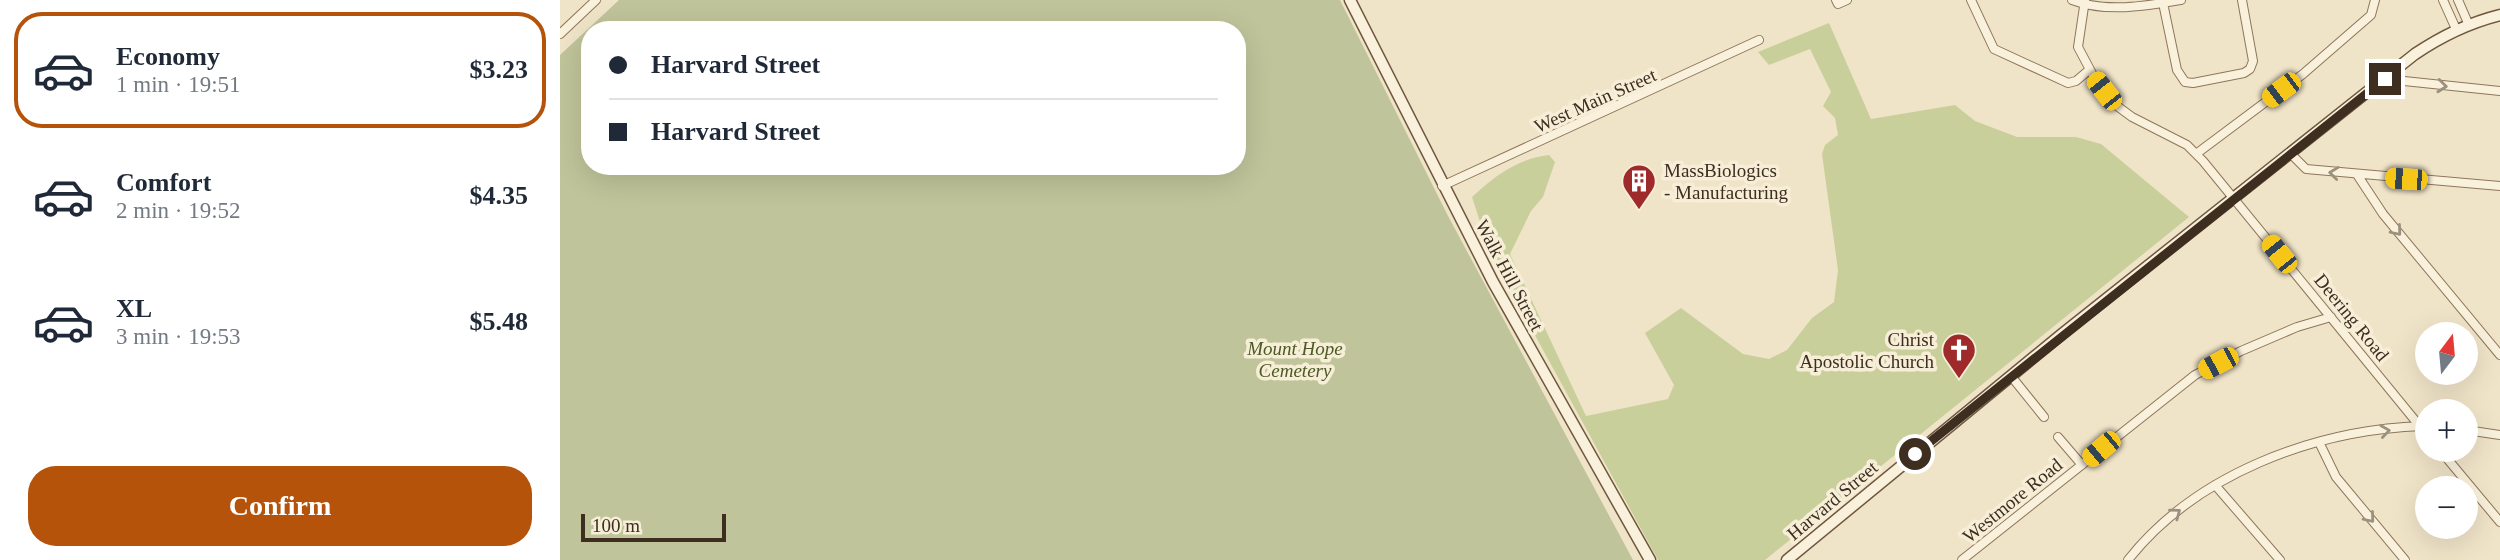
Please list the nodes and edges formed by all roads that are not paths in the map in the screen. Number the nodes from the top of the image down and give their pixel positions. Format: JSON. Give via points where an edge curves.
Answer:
{"nodes":[{"id":1,"x":596,"y":0,"type":"edge"},
{"id":2,"x":1350,"y":0,"type":"edge"},
{"id":3,"x":1847,"y":0,"type":"edge"},
{"id":4,"x":1971,"y":0,"type":"edge"},
{"id":5,"x":2072,"y":0,"type":"edge"},
{"id":6,"x":2181,"y":0,"type":"edge"},
{"id":7,"x":2242,"y":0,"type":"edge"},
{"id":8,"x":2375,"y":0,"type":"edge"},
{"id":9,"x":2444,"y":0,"type":"edge"},
{"id":10,"x":2458,"y":0,"type":"edge"},
{"id":11,"x":1837,"y":2,"type":"edge"},
{"id":12,"x":2085,"y":2,"type":"edge"},
{"id":13,"x":2163,"y":3,"type":"junction"},
{"id":14,"x":2500,"y":15,"type":"edge"},
{"id":15,"x":2468,"y":23,"type":"junction"},
{"id":16,"x":2456,"y":29,"type":"junction"},
{"id":17,"x":560,"y":34,"type":"edge"},
{"id":18,"x":1759,"y":40,"type":"dead end"},
{"id":19,"x":2089,"y":70,"type":"junction"},
{"id":20,"x":2385,"y":79,"type":"junction"},
{"id":21,"x":2500,"y":91,"type":"edge"},
{"id":22,"x":2290,"y":153,"type":"junction"},
{"id":23,"x":2196,"y":154,"type":"junction"},
{"id":24,"x":2358,"y":176,"type":"junction"},
{"id":25,"x":1442,"y":186,"type":"junction"},
{"id":26,"x":2500,"y":186,"type":"edge"},
{"id":27,"x":2234,"y":199,"type":"junction"},
{"id":28,"x":2331,"y":317,"type":"junction"},
{"id":29,"x":2500,"y":355,"type":"edge"},
{"id":30,"x":2011,"y":376,"type":"junction"},
{"id":31,"x":2415,"y":415,"type":"edge"},
{"id":32,"x":2044,"y":417,"type":"dead end"},
{"id":33,"x":2415,"y":427,"type":"edge"},
{"id":34,"x":2478,"y":432,"type":"edge"},
{"id":35,"x":2500,"y":435,"type":"edge"},
{"id":36,"x":2058,"y":436,"type":"dead end"},
{"id":37,"x":2319,"y":442,"type":"junction"},
{"id":38,"x":2450,"y":462,"type":"edge"},
{"id":39,"x":2082,"y":465,"type":"junction"},
{"id":40,"x":2215,"y":485,"type":"junction"},
{"id":41,"x":2500,"y":522,"type":"edge"},
{"id":42,"x":1650,"y":560,"type":"edge"},
{"id":43,"x":1787,"y":560,"type":"edge"},
{"id":44,"x":1962,"y":560,"type":"edge"},
{"id":45,"x":2128,"y":560,"type":"edge"},
{"id":46,"x":2280,"y":560,"type":"edge"},
{"id":47,"x":2405,"y":560,"type":"edge"}],
"edges":[{"from":1,"to":17,"type":"street"},
{"from":2,"to":25,"type":"main road","name":"Walk Hill Street"},
{"from":3,"to":11,"type":"street"},
{"from":4,"to":19,"type":"street","via":[[1994,49],[2068,83]]},
{"from":5,"to":12,"type":"street"},
{"from":6,"to":13,"type":"street"},
{"from":7,"to":13,"type":"street","via":[[2253,61],[2250,69],[2193,83],[2180,78],[2177,70]]},
{"from":8,"to":23,"type":"street","via":[[2371,15],[2303,74]]},
{"from":9,"to":16,"type":"street"},
{"from":10,"to":15,"type":"street"},
{"from":12,"to":13,"type":"street","via":[[2132,7]]},
{"from":12,"to":19,"type":"street","name":"Deering Road","via":[[2078,47]]},
{"from":14,"to":15,"type":"main road","name":"Harvard Street"},
{"from":15,"to":16,"type":"main road","name":"Harvard Street"},
{"from":16,"to":20,"type":"main road","name":"Harvard Street"},
{"from":18,"to":25,"type":"street","name":"West Main Street"},
{"from":19,"to":23,"type":"street","name":"Deering Road","via":[[2123,110]]},
{"from":20,"to":21,"type":"street","one_way":true},
{"from":20,"to":22,"type":"main road","name":"Harvard Street"},
{"from":24,"to":22,"type":"street","one_way":true,"via":[[2306,169]]},
{"from":22,"to":27,"type":"main road","name":"Harvard Street"},
{"from":23,"to":27,"type":"street","name":"Deering Road"},
{"from":24,"to":26,"type":"street"},
{"from":24,"to":29,"type":"street","one_way":true,"via":[[2383,214]]},
{"from":25,"to":42,"type":"main road","name":"Walk Hill Street"},
{"from":27,"to":28,"type":"street","name":"Deering Road"},
{"from":27,"to":30,"type":"main road","name":"Harvard Street"},
{"from":28,"to":31,"type":"street","name":"Deering Road"},
{"from":28,"to":39,"type":"street","name":"Westmore Road","via":[[2297,327],[2195,375]]},
{"from":30,"to":32,"type":"street"},
{"from":30,"to":43,"type":"main road","name":"Harvard Street"},
{"from":37,"to":33,"type":"street","one_way":true},
{"from":34,"to":35,"type":"street"},
{"from":36,"to":39,"type":"street"},
{"from":37,"to":40,"type":"street"},
{"from":37,"to":47,"type":"street","one_way":true,"via":[[2336,477]]},
{"from":38,"to":41,"type":"street"},
{"from":39,"to":44,"type":"street","name":"Westmore Road"},
{"from":45,"to":40,"type":"street","one_way":true,"via":[[2176,512]]},
{"from":40,"to":46,"type":"street"}]}
